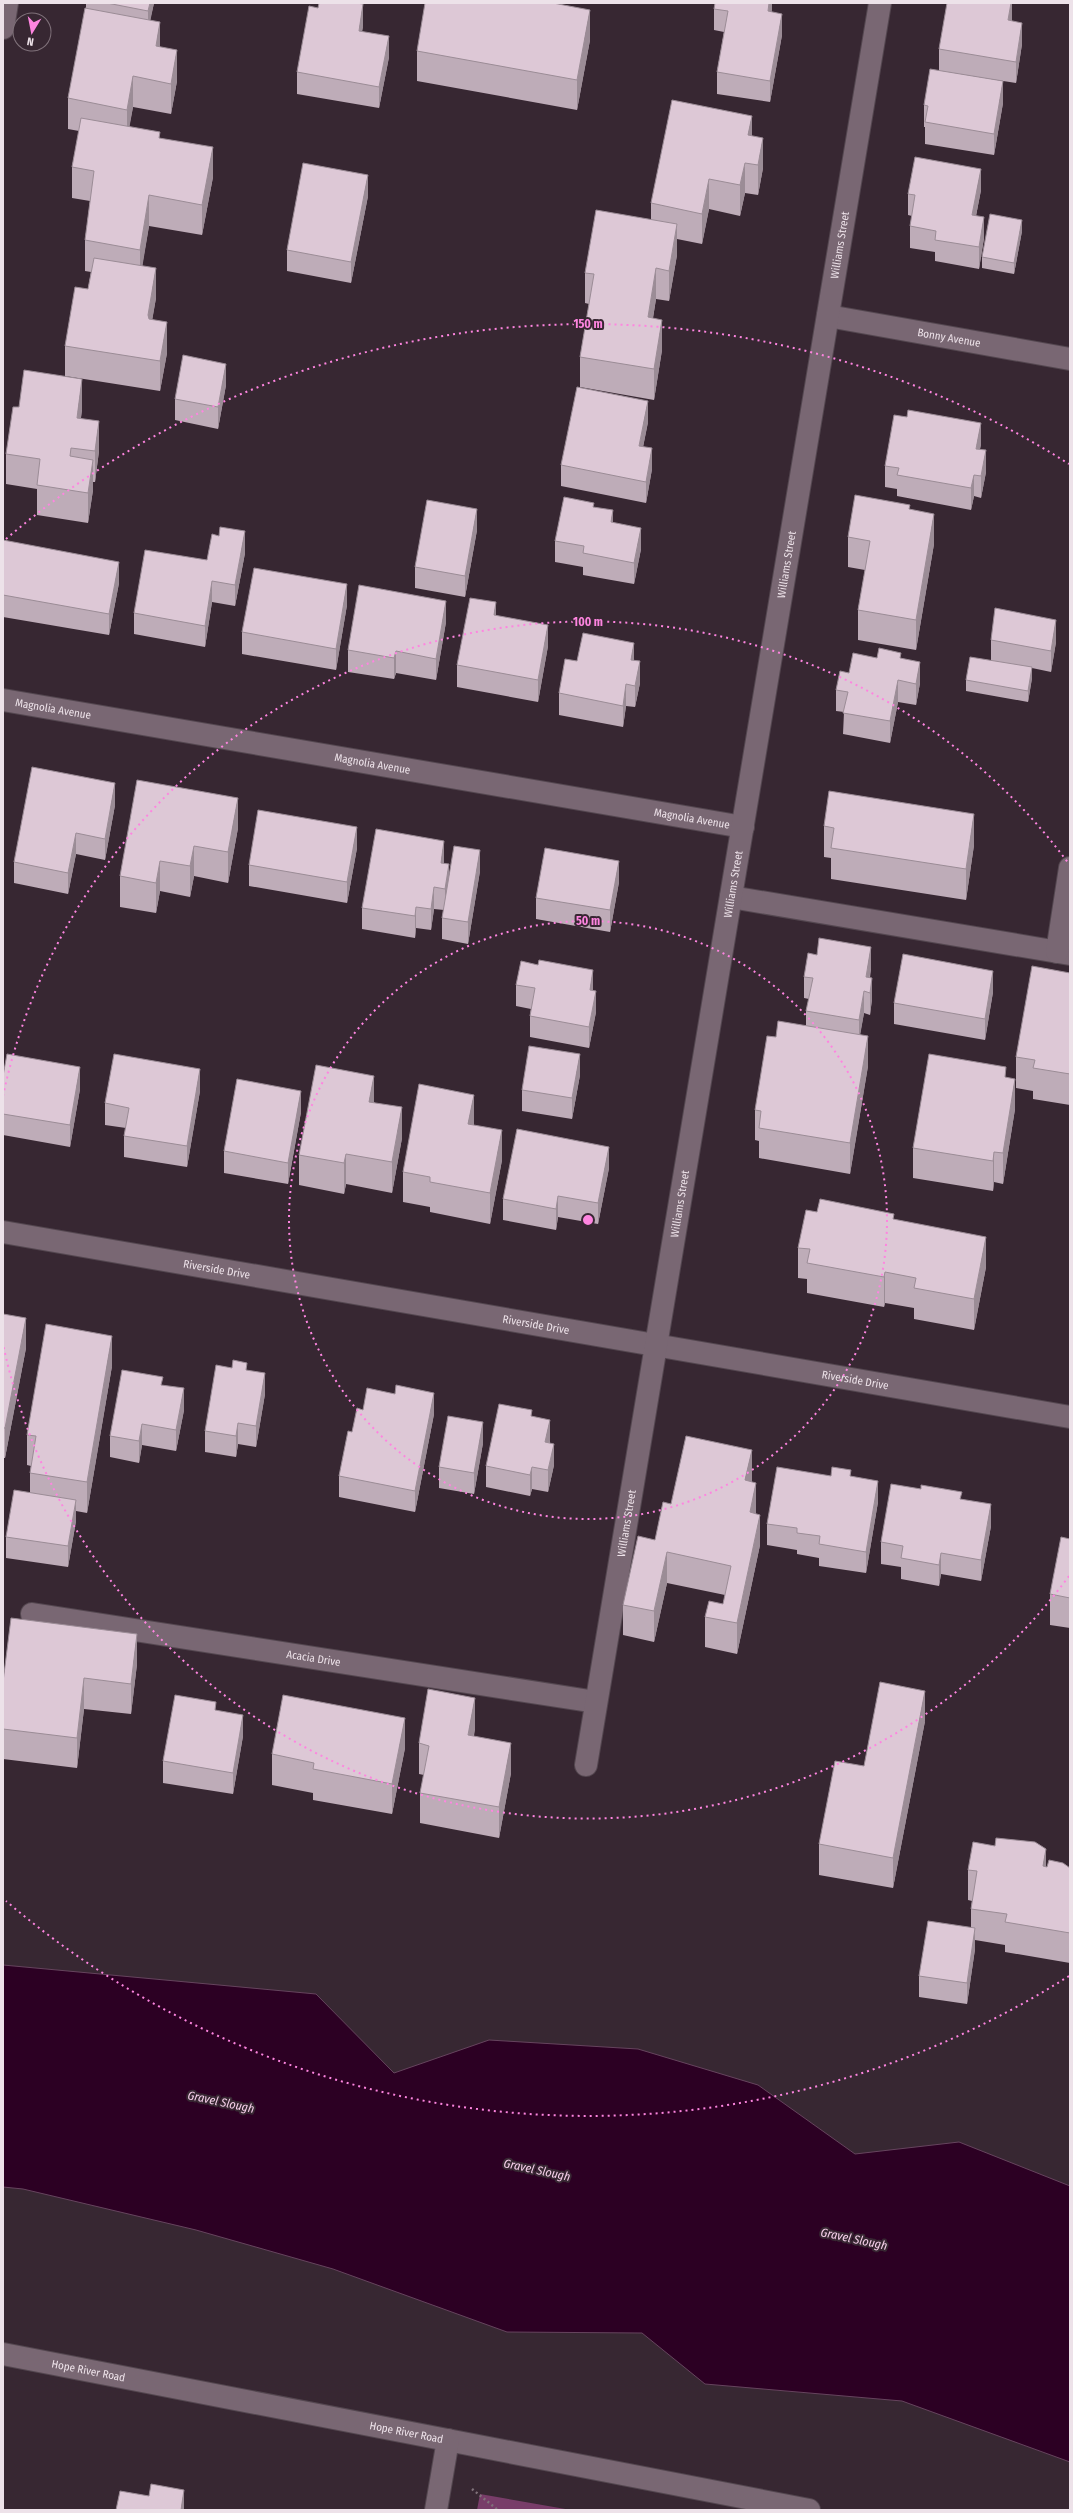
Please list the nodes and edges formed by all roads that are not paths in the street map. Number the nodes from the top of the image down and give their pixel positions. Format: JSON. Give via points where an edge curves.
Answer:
{"nodes":[{"id":1,"x":7,"y":3,"type":"edge"},
{"id":2,"x":880,"y":3,"type":"edge"},
{"id":3,"x":3,"y":28,"type":"edge"},
{"id":4,"x":828,"y":316,"type":"junction"},
{"id":5,"x":1070,"y":359,"type":"edge"},
{"id":6,"x":3,"y":700,"type":"edge"},
{"id":7,"x":743,"y":827,"type":"junction"},
{"id":8,"x":1070,"y":868,"type":"edge"},
{"id":9,"x":731,"y":897,"type":"junction"},
{"id":10,"x":1064,"y":953,"type":"edge"},
{"id":11,"x":3,"y":1232,"type":"edge"},
{"id":12,"x":656,"y":1345,"type":"junction"},
{"id":13,"x":1070,"y":1418,"type":"edge"},
{"id":14,"x":32,"y":1614,"type":"dead end"},
{"id":15,"x":596,"y":1702,"type":"junction"},
{"id":16,"x":586,"y":1765,"type":"dead end"},
{"id":17,"x":3,"y":2354,"type":"edge"},
{"id":18,"x":448,"y":2440,"type":"junction"},
{"id":19,"x":436,"y":2510,"type":"edge"},
{"id":20,"x":810,"y":2510,"type":"edge"}],
"edges":[{"from":1,"to":3,"type":"street"},
{"from":2,"to":4,"type":"street","name":"Williams Street"},
{"from":4,"to":5,"type":"street","name":"Bonny Avenue"},
{"from":4,"to":7,"type":"street","name":"Williams Street"},
{"from":6,"to":7,"type":"street","name":"Magnolia Avenue"},
{"from":7,"to":9,"type":"street","name":"Williams Street"},
{"from":8,"to":10,"type":"street"},
{"from":9,"to":10,"type":"street"},
{"from":9,"to":12,"type":"street","name":"Williams Street"},
{"from":11,"to":12,"type":"street","name":"Riverside Drive"},
{"from":12,"to":13,"type":"street","name":"Riverside Drive"},
{"from":12,"to":15,"type":"street","name":"Williams Street"},
{"from":14,"to":15,"type":"street","name":"Acacia Drive"},
{"from":15,"to":16,"type":"street","name":"Williams Street"},
{"from":17,"to":18,"type":"street","name":"Hope River Road"},
{"from":18,"to":19,"type":"street"},
{"from":18,"to":20,"type":"street","name":"Hope River Road"}]}
